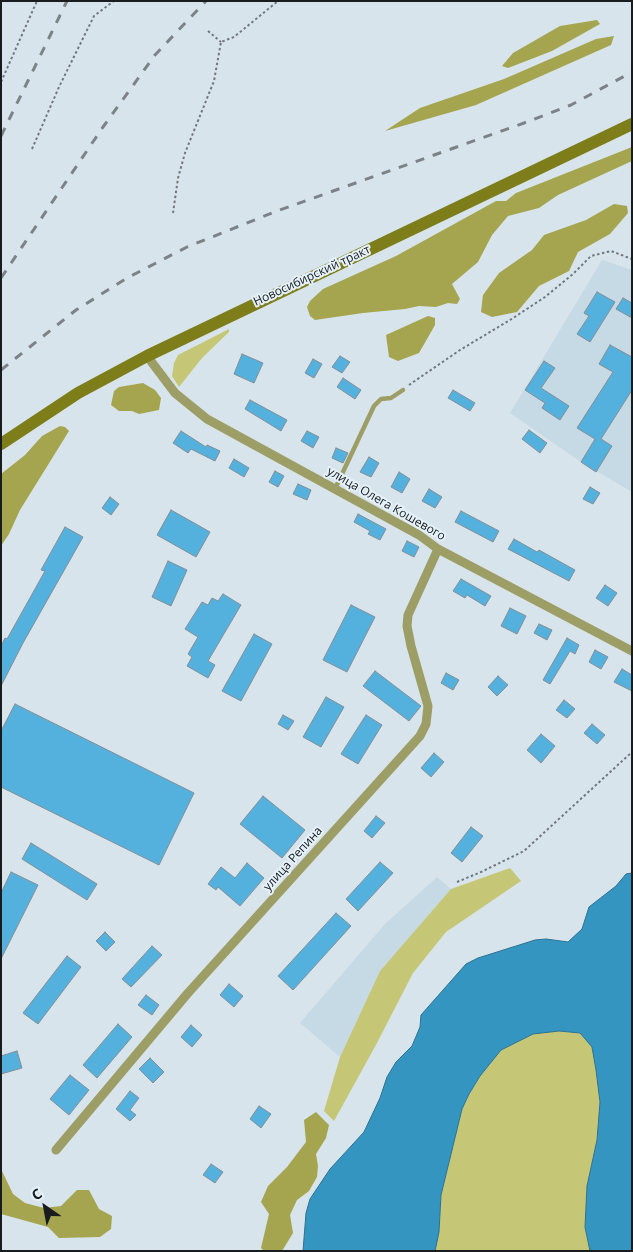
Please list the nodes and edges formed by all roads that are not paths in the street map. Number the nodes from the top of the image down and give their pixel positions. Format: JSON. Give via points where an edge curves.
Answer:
{"nodes":[{"id":1,"x":632,"y":124,"type":"edge"},
{"id":2,"x":147,"y":356,"type":"junction"},
{"id":3,"x":403,"y":390,"type":"road end"},
{"id":4,"x":1,"y":444,"type":"edge"},
{"id":5,"x":335,"y":489,"type":"junction"},
{"id":6,"x":438,"y":549,"type":"junction"},
{"id":7,"x":632,"y":651,"type":"edge"},
{"id":8,"x":56,"y":1150,"type":"dead end"}],
"edges":[{"from":1,"to":2,"type":"main road","name":"Новосибирский тракт"},
{"from":2,"to":4,"type":"main road","name":"Новосибирский тракт","via":[[78,393]]},
{"from":2,"to":5,"type":"street","name":"улица Олега Кошевого","via":[[175,393],[207,419]]},
{"from":3,"to":5,"type":"lane","via":[[374,406]]},
{"from":5,"to":6,"type":"street","name":"улица Олега Кошевого","via":[[419,534]]},
{"from":6,"to":7,"type":"street","name":"улица Олега Кошевого"},
{"from":6,"to":8,"type":"street","name":"улица Репина","via":[[408,615],[411,646],[428,706],[426,724],[420,736],[188,993]]}]}
